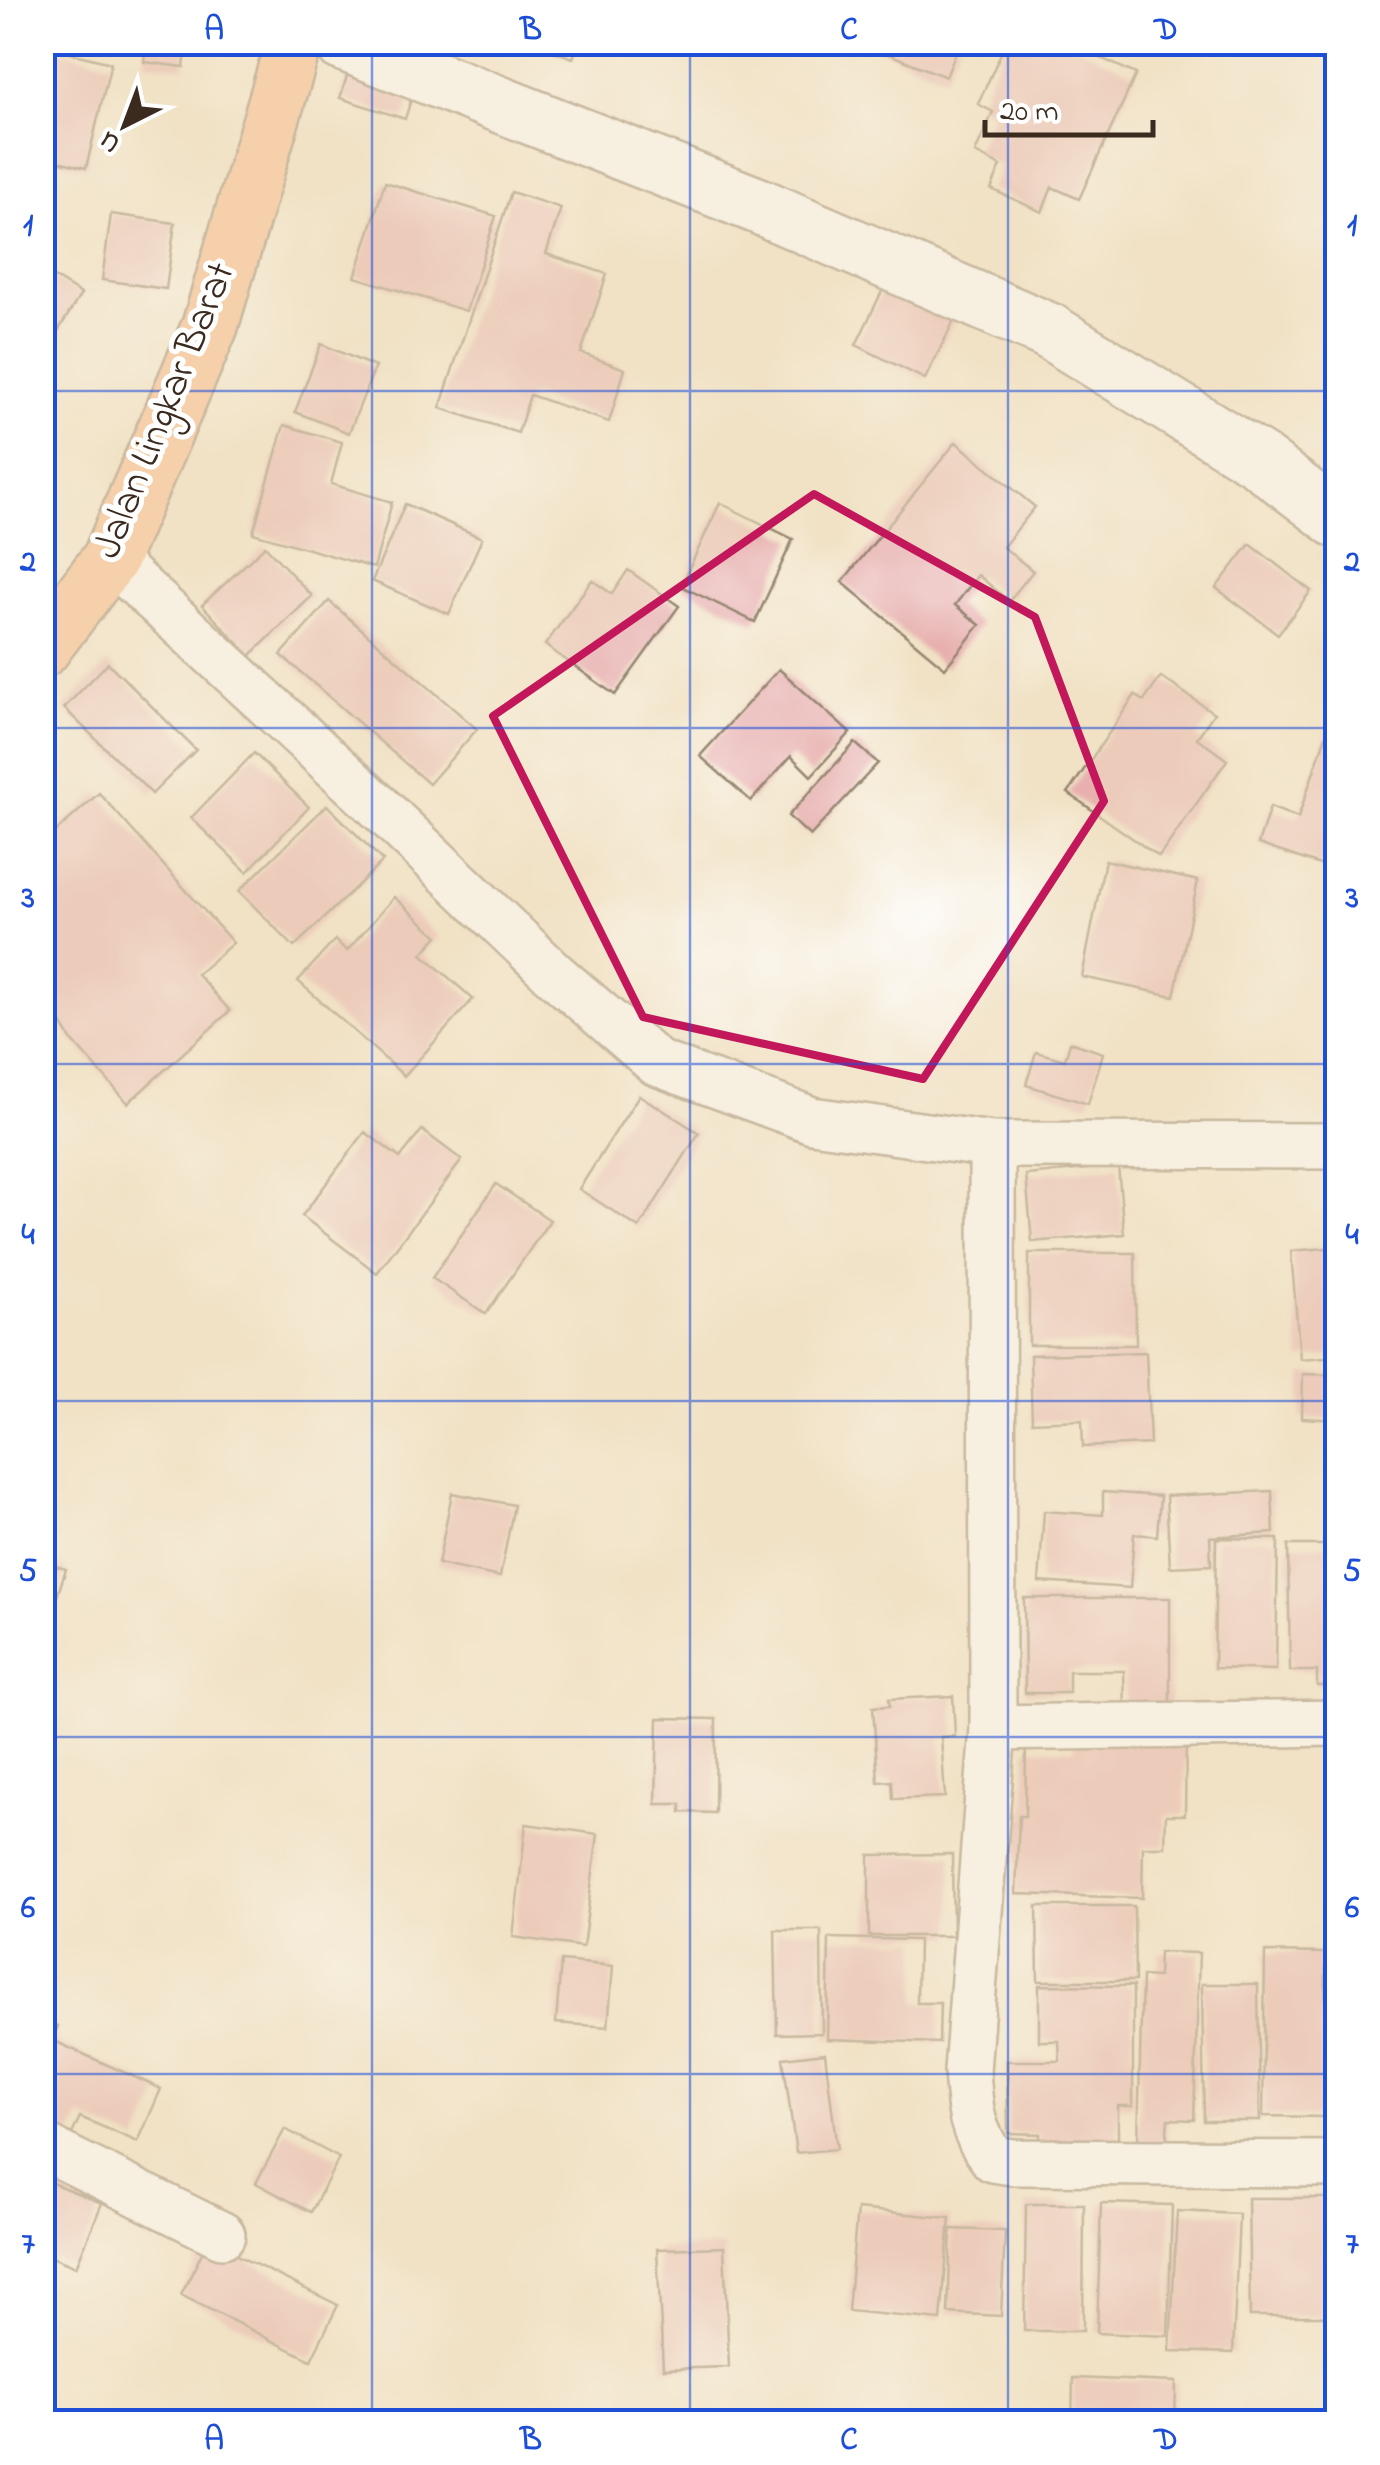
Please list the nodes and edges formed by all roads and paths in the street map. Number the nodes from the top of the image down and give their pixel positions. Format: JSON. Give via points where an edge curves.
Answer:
{"nodes":[{"id":1,"x":294,"y":42,"type":"edge"},
{"id":2,"x":340,"y":42,"type":"edge"},
{"id":3,"x":1338,"y":520,"type":"edge"},
{"id":4,"x":110,"y":559,"type":"junction"},
{"id":5,"x":42,"y":650,"type":"edge"},
{"id":6,"x":992,"y":1145,"type":"junction"},
{"id":7,"x":1338,"y":1146,"type":"edge"},
{"id":8,"x":1338,"y":1723,"type":"edge"},
{"id":9,"x":993,"y":1728,"type":"junction"},
{"id":10,"x":42,"y":2146,"type":"edge"},
{"id":11,"x":1338,"y":2164,"type":"edge"},
{"id":12,"x":222,"y":2235,"type":"dead end"}],
"edges":[{"from":1,"to":4,"type":"highway","name":"Jalan Lingkar Barat","via":[[210,326]]},
{"from":2,"to":3,"type":"street","via":[[759,206],[1049,331],[1259,460]]},
{"from":4,"to":5,"type":"highway","name":"Jalan Lingkar Barat"},
{"from":4,"to":6,"type":"street","via":[[656,1063],[812,1120]]},
{"from":6,"to":7,"type":"street"},
{"from":6,"to":9,"type":"street"},
{"from":8,"to":9,"type":"street"},
{"from":9,"to":11,"type":"street","via":[[968,2070],[970,2111],[993,2160]]},
{"from":10,"to":12,"type":"street"}]}
